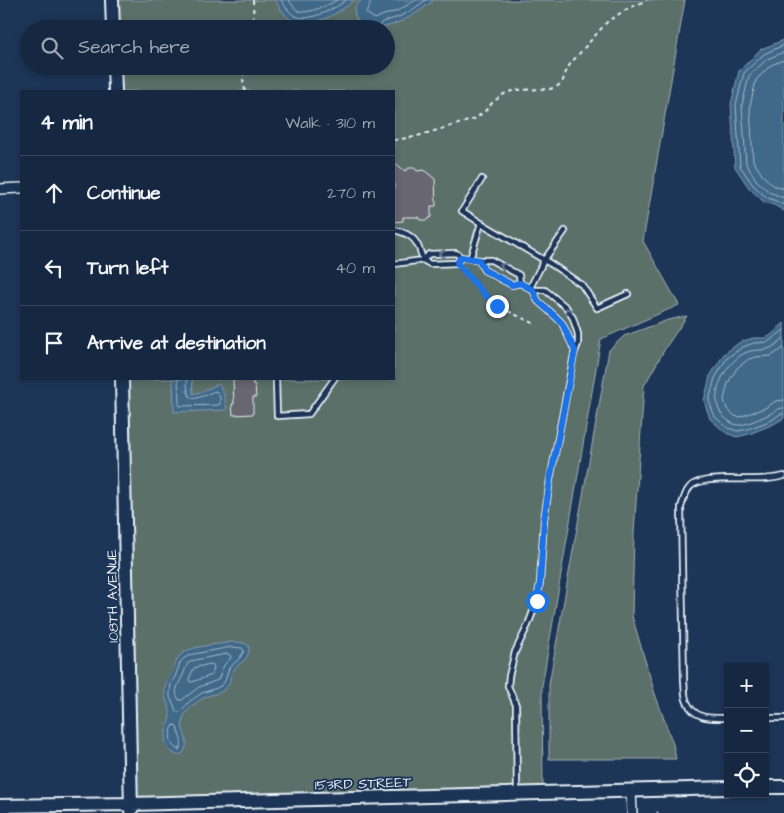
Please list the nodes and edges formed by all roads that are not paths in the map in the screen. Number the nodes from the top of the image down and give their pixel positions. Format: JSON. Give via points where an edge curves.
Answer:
{"nodes":[{"id":1,"x":112,"y":0,"type":"edge"},
{"id":2,"x":113,"y":20,"type":"edge"},
{"id":3,"x":114,"y":75,"type":"edge"},
{"id":4,"x":115,"y":90,"type":"edge"},
{"id":5,"x":482,"y":179,"type":"dead end"},
{"id":6,"x":20,"y":188,"type":"edge"},
{"id":7,"x":0,"y":189,"type":"edge"},
{"id":8,"x":481,"y":223,"type":"junction"},
{"id":9,"x":395,"y":230,"type":"edge"},
{"id":10,"x":565,"y":231,"type":"dead end"},
{"id":11,"x":461,"y":257,"type":"junction"},
{"id":12,"x":470,"y":259,"type":"junction"},
{"id":13,"x":423,"y":260,"type":"junction"},
{"id":14,"x":479,"y":260,"type":"junction"},
{"id":15,"x":544,"y":260,"type":"junction"},
{"id":16,"x":395,"y":264,"type":"edge"},
{"id":17,"x":520,"y":283,"type":"junction"},
{"id":18,"x":531,"y":289,"type":"junction"},
{"id":19,"x":628,"y":294,"type":"dead end"},
{"id":20,"x":575,"y":351,"type":"junction"},
{"id":21,"x":122,"y":380,"type":"edge"},
{"id":22,"x":276,"y":380,"type":"edge"},
{"id":23,"x":333,"y":380,"type":"edge"},
{"id":24,"x":784,"y":476,"type":"edge"},
{"id":25,"x":724,"y":718,"type":"edge"},
{"id":26,"x":769,"y":718,"type":"edge"},
{"id":27,"x":784,"y":718,"type":"edge"},
{"id":28,"x":769,"y":787,"type":"edge"},
{"id":29,"x":784,"y":787,"type":"edge"},
{"id":30,"x":724,"y":788,"type":"edge"},
{"id":31,"x":631,"y":790,"type":"junction"},
{"id":32,"x":517,"y":794,"type":"junction"},
{"id":33,"x":0,"y":806,"type":"edge"},
{"id":34,"x":131,"y":809,"type":"edge"},
{"id":35,"x":632,"y":813,"type":"edge"}],
"edges":[{"from":1,"to":2,"type":"street"},
{"from":3,"to":4,"type":"street"},
{"from":5,"to":8,"type":"lane","via":[[462,211]]},
{"from":6,"to":7,"type":"street"},
{"from":8,"to":12,"type":"lane"},
{"from":8,"to":15,"type":"lane"},
{"from":9,"to":13,"type":"lane","via":[[414,238]]},
{"from":10,"to":15,"type":"lane"},
{"from":11,"to":12,"type":"lane"},
{"from":11,"to":13,"type":"lane","one_way":true,"via":[[456,253],[429,254]]},
{"from":11,"to":13,"type":"lane","via":[[457,263],[430,264]]},
{"from":12,"to":14,"type":"lane"},
{"from":13,"to":16,"type":"lane"},
{"from":14,"to":17,"type":"lane","via":[[484,270],[512,285]]},
{"from":17,"to":14,"type":"lane","one_way":true,"via":[[519,275],[491,260]]},
{"from":15,"to":18,"type":"lane"},
{"from":15,"to":19,"type":"lane","via":[[582,285],[596,308]]},
{"from":17,"to":18,"type":"lane"},
{"from":18,"to":20,"type":"lane","via":[[538,301],[562,323]]},
{"from":20,"to":18,"type":"lane","one_way":true,"via":[[578,334],[566,307],[545,290]]},
{"from":20,"to":32,"type":"lane","via":[[550,480],[537,601],[515,652],[509,676],[508,686],[516,705]]},
{"from":21,"to":34,"type":"street","name":"108TH AVENUE"},
{"from":22,"to":23,"type":"lane","via":[[277,416],[309,414]]},
{"from":24,"to":25,"type":"lane","via":[[708,480],[693,484],[686,492],[681,507],[686,701],[700,717]]},
{"from":26,"to":27,"type":"lane"},
{"from":28,"to":29,"type":"street"},
{"from":30,"to":31,"type":"street","name":"153RD STREET"},
{"from":31,"to":32,"type":"street","name":"153RD STREET"},
{"from":31,"to":35,"type":"street"},
{"from":32,"to":34,"type":"street","name":"153RD STREET"},
{"from":33,"to":34,"type":"street","name":"153RD STREET"}]}
